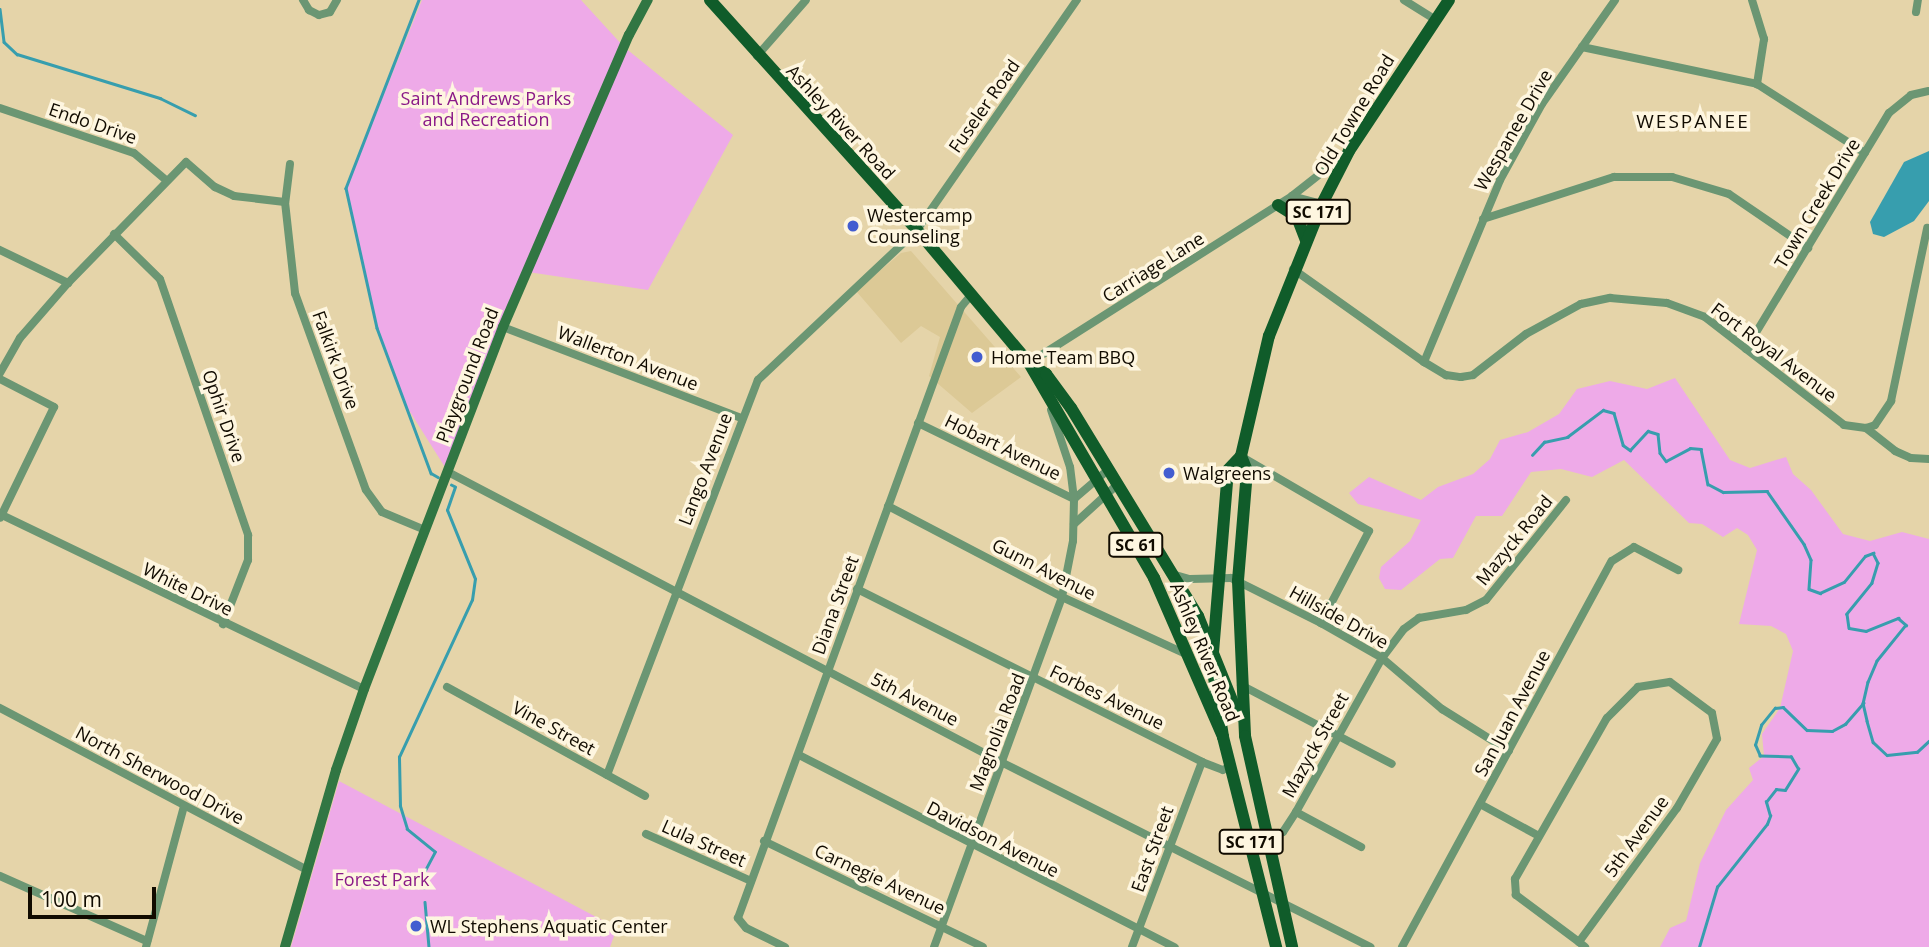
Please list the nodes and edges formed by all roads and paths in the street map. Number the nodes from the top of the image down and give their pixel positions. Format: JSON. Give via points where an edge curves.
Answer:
{"nodes":[{"id":1,"x":303,"y":0,"type":"edge"},
{"id":2,"x":337,"y":0,"type":"edge"},
{"id":3,"x":649,"y":0,"type":"edge"},
{"id":4,"x":710,"y":0,"type":"edge"},
{"id":5,"x":806,"y":0,"type":"edge"},
{"id":6,"x":1077,"y":0,"type":"edge"},
{"id":7,"x":1404,"y":0,"type":"edge"},
{"id":8,"x":1449,"y":0,"type":"edge"},
{"id":9,"x":1615,"y":0,"type":"edge"},
{"id":10,"x":1752,"y":0,"type":"edge"},
{"id":11,"x":1918,"y":0,"type":"edge"},
{"id":12,"x":1916,"y":12,"type":"dead end"},
{"id":13,"x":1435,"y":19,"type":"junction"},
{"id":14,"x":1582,"y":47,"type":"junction"},
{"id":15,"x":757,"y":56,"type":"junction"},
{"id":16,"x":1757,"y":84,"type":"junction"},
{"id":17,"x":1929,"y":91,"type":"edge"},
{"id":18,"x":0,"y":107,"type":"edge"},
{"id":19,"x":1349,"y":151,"type":"junction"},
{"id":20,"x":1865,"y":153,"type":"junction"},
{"id":21,"x":290,"y":164,"type":"dead end"},
{"id":22,"x":167,"y":181,"type":"junction"},
{"id":23,"x":1293,"y":195,"type":"junction"},
{"id":24,"x":285,"y":202,"type":"junction"},
{"id":25,"x":1322,"y":204,"type":"junction"},
{"id":26,"x":1278,"y":205,"type":"junction"},
{"id":27,"x":1483,"y":219,"type":"junction"},
{"id":28,"x":1927,"y":228,"type":"edge"},
{"id":29,"x":917,"y":230,"type":"junction"},
{"id":30,"x":114,"y":233,"type":"junction"},
{"id":31,"x":1306,"y":240,"type":"junction"},
{"id":32,"x":1808,"y":248,"type":"junction"},
{"id":33,"x":0,"y":250,"type":"edge"},
{"id":34,"x":1293,"y":269,"type":"junction"},
{"id":35,"x":68,"y":283,"type":"junction"},
{"id":36,"x":972,"y":295,"type":"junction"},
{"id":37,"x":503,"y":327,"type":"junction"},
{"id":38,"x":1746,"y":349,"type":"junction"},
{"id":39,"x":1424,"y":362,"type":"junction"},
{"id":40,"x":1029,"y":363,"type":"junction"},
{"id":41,"x":0,"y":373,"type":"edge"},
{"id":42,"x":0,"y":379,"type":"edge"},
{"id":43,"x":741,"y":418,"type":"junction"},
{"id":44,"x":918,"y":423,"type":"junction"},
{"id":45,"x":1866,"y":428,"type":"junction"},
{"id":46,"x":1241,"y":456,"type":"junction"},
{"id":47,"x":1929,"y":459,"type":"edge"},
{"id":48,"x":1109,"y":469,"type":"junction"},
{"id":49,"x":448,"y":472,"type":"junction"},
{"id":50,"x":1097,"y":479,"type":"junction"},
{"id":51,"x":1118,"y":484,"type":"junction"},
{"id":52,"x":1106,"y":493,"type":"junction"},
{"id":53,"x":1074,"y":499,"type":"junction"},
{"id":54,"x":1566,"y":500,"type":"dead end"},
{"id":55,"x":888,"y":506,"type":"junction"},
{"id":56,"x":0,"y":516,"type":"edge"},
{"id":57,"x":1074,"y":524,"type":"junction"},
{"id":58,"x":425,"y":530,"type":"junction"},
{"id":59,"x":1678,"y":570,"type":"dead end"},
{"id":60,"x":1172,"y":574,"type":"junction"},
{"id":61,"x":1217,"y":578,"type":"junction"},
{"id":62,"x":1238,"y":581,"type":"junction"},
{"id":63,"x":857,"y":589,"type":"junction"},
{"id":64,"x":676,"y":590,"type":"junction"},
{"id":65,"x":1062,"y":597,"type":"junction"},
{"id":66,"x":1321,"y":623,"type":"junction"},
{"id":67,"x":223,"y":624,"type":"junction"},
{"id":68,"x":1210,"y":642,"type":"junction"},
{"id":69,"x":1189,"y":655,"type":"junction"},
{"id":70,"x":1382,"y":658,"type":"junction"},
{"id":71,"x":827,"y":671,"type":"junction"},
{"id":72,"x":1035,"y":679,"type":"junction"},
{"id":73,"x":1241,"y":685,"type":"junction"},
{"id":74,"x":447,"y":687,"type":"dead end"},
{"id":75,"x":364,"y":689,"type":"junction"},
{"id":76,"x":0,"y":708,"type":"edge"},
{"id":77,"x":1339,"y":735,"type":"junction"},
{"id":78,"x":1245,"y":736,"type":"junction"},
{"id":79,"x":1223,"y":737,"type":"junction"},
{"id":80,"x":1509,"y":751,"type":"junction"},
{"id":81,"x":799,"y":755,"type":"junction"},
{"id":82,"x":1003,"y":762,"type":"junction"},
{"id":83,"x":1202,"y":762,"type":"junction"},
{"id":84,"x":1392,"y":764,"type":"dead end"},
{"id":85,"x":1231,"y":766,"type":"junction"},
{"id":86,"x":607,"y":775,"type":"junction"},
{"id":87,"x":645,"y":796,"type":"dead end"},
{"id":88,"x":1480,"y":804,"type":"junction"},
{"id":89,"x":184,"y":806,"type":"junction"},
{"id":90,"x":1296,"y":812,"type":"junction"},
{"id":91,"x":646,"y":834,"type":"dead end"},
{"id":92,"x":1539,"y":836,"type":"junction"},
{"id":93,"x":1267,"y":838,"type":"junction"},
{"id":94,"x":764,"y":841,"type":"junction"},
{"id":95,"x":971,"y":846,"type":"junction"},
{"id":96,"x":1168,"y":846,"type":"junction"},
{"id":97,"x":1361,"y":847,"type":"dead end"},
{"id":98,"x":306,"y":869,"type":"junction"},
{"id":99,"x":0,"y":876,"type":"edge"},
{"id":100,"x":749,"y":880,"type":"junction"},
{"id":101,"x":1264,"y":893,"type":"junction"},
{"id":102,"x":1283,"y":903,"type":"junction"},
{"id":103,"x":942,"y":926,"type":"junction"},
{"id":104,"x":1138,"y":931,"type":"junction"},
{"id":105,"x":146,"y":944,"type":"edge"},
{"id":106,"x":1582,"y":944,"type":"edge"},
{"id":107,"x":285,"y":947,"type":"edge"},
{"id":108,"x":785,"y":947,"type":"edge"},
{"id":109,"x":934,"y":947,"type":"edge"},
{"id":110,"x":983,"y":947,"type":"edge"},
{"id":111,"x":1132,"y":947,"type":"edge"},
{"id":112,"x":1175,"y":947,"type":"edge"},
{"id":113,"x":1276,"y":947,"type":"edge"},
{"id":114,"x":1292,"y":947,"type":"edge"},
{"id":115,"x":1371,"y":947,"type":"edge"},
{"id":116,"x":1402,"y":947,"type":"edge"}],
"edges":[{"from":1,"to":2,"type":"street","via":[[319,15],[330,12]]},
{"from":3,"to":37,"type":"main road","name":"Playground Road","via":[[629,35]]},
{"from":4,"to":15,"type":"main road","name":"Ashley River Road","number":"SC 61"},
{"from":5,"to":15,"type":"street"},
{"from":6,"to":29,"type":"street","name":"Fuseler Road"},
{"from":7,"to":13,"type":"street"},
{"from":8,"to":13,"type":"main road","name":"Old Towne Road","number":"SC 171"},
{"from":9,"to":14,"type":"street","name":"Wespanee Drive"},
{"from":10,"to":16,"type":"street","via":[[1764,39]]},
{"from":11,"to":12,"type":"street"},
{"from":13,"to":19,"type":"main road","name":"Old Towne Road","number":"SC 171"},
{"from":14,"to":16,"type":"street"},
{"from":14,"to":27,"type":"street","name":"Wespanee Drive","via":[[1542,104]]},
{"from":15,"to":29,"type":"main road","name":"Ashley River Road","number":"SC 61"},
{"from":16,"to":20,"type":"street"},
{"from":17,"to":20,"type":"street","name":"Town Creek Drive","via":[[1900,102]]},
{"from":18,"to":22,"type":"street","name":"Endo Drive","via":[[134,153]]},
{"from":19,"to":23,"type":"street","name":"Carriage Lane"},
{"from":19,"to":25,"type":"main road","name":"Old Towne Road","number":"SC 171"},
{"from":20,"to":32,"type":"street","name":"Town Creek Drive"},
{"from":21,"to":24,"type":"street","name":"Falkirk Drive"},
{"from":22,"to":24,"type":"street","via":[[186,162],[215,187],[234,196]]},
{"from":22,"to":30,"type":"street"},
{"from":23,"to":25,"type":"street"},
{"from":23,"to":26,"type":"street","name":"Carriage Lane"},
{"from":24,"to":58,"type":"street","name":"Falkirk Drive","via":[[295,293],[366,490],[382,512]]},
{"from":25,"to":31,"type":"main road","name":"Old Towne Road","number":"SC 171"},
{"from":26,"to":31,"type":"main road","via":[[1297,217]]},
{"from":26,"to":40,"type":"street","name":"Carriage Lane"},
{"from":27,"to":32,"type":"street","via":[[1614,177],[1653,175],[1700,183],[1729,194]]},
{"from":27,"to":39,"type":"street","name":"Wespanee Drive"},
{"from":28,"to":45,"type":"street","via":[[1891,401],[1875,425]]},
{"from":29,"to":36,"type":"main road","name":"Ashley River Road","number":"SC 61"},
{"from":29,"to":43,"type":"street","name":"Lango Avenue","via":[[767,367]]},
{"from":30,"to":35,"type":"street"},
{"from":30,"to":67,"type":"street","name":"Ophir Drive","via":[[160,279],[248,535],[248,560]]},
{"from":31,"to":34,"type":"main road","name":"Old Towne Road","number":"SC 171"},
{"from":32,"to":38,"type":"street","name":"Town Creek Drive"},
{"from":33,"to":35,"type":"street"},
{"from":34,"to":39,"type":"street","name":"Fort Royal Avenue"},
{"from":34,"to":46,"type":"main road","name":"Old Towne Road","number":"SC 171","via":[[1257,378]]},
{"from":35,"to":41,"type":"street","via":[[20,338]]},
{"from":36,"to":40,"type":"main road","name":"Ashley River Road","number":"SC 61"},
{"from":36,"to":44,"type":"street","name":"Diana Street","via":[[961,307]]},
{"from":37,"to":43,"type":"street","name":"Wallerton Avenue"},
{"from":37,"to":49,"type":"main road","name":"Playground Road"},
{"from":38,"to":39,"type":"street","name":"Fort Royal Avenue","via":[[1686,309],[1639,298],[1610,298],[1553,316],[1473,375],[1446,375]]},
{"from":38,"to":45,"type":"street","name":"Fort Royal Avenue","via":[[1844,425]]},
{"from":40,"to":48,"type":"main road","name":"Ashley River Road","number":"SC 61","via":[[1046,374]]},
{"from":40,"to":50,"type":"main road","name":"Ashley River Road","number":"SC 61"},
{"from":40,"to":53,"type":"street","name":"Magnolia Road","via":[[1059,431]]},
{"from":42,"to":56,"type":"street","via":[[54,407]]},
{"from":43,"to":64,"type":"street","name":"Lango Avenue"},
{"from":44,"to":53,"type":"street","name":"Hobart Avenue"},
{"from":44,"to":55,"type":"street","name":"Diana Street"},
{"from":45,"to":47,"type":"street","name":"Fort Royal Avenue","via":[[1895,451]]},
{"from":46,"to":61,"type":"main road","number":"SC 171","via":[[1228,470]]},
{"from":46,"to":62,"type":"main road","number":"SC 171","via":[[1247,471]]},
{"from":46,"to":66,"type":"street","via":[[1370,531]]},
{"from":48,"to":50,"type":"street"},
{"from":48,"to":51,"type":"main road","name":"Ashley River Road","number":"SC 61"},
{"from":49,"to":58,"type":"main road","name":"Playground Road"},
{"from":49,"to":64,"type":"street","name":"5th Avenue"},
{"from":50,"to":52,"type":"main road","name":"Ashley River Road","number":"SC 61"},
{"from":50,"to":53,"type":"street"},
{"from":51,"to":52,"type":"street"},
{"from":51,"to":60,"type":"main road","name":"Ashley River Road","number":"SC 61"},
{"from":52,"to":57,"type":"street"},
{"from":52,"to":69,"type":"main road","name":"Ashley River Road","number":"SC 61","via":[[1154,578]]},
{"from":53,"to":57,"type":"street","name":"Magnolia Road"},
{"from":54,"to":70,"type":"street","name":"Mazyck Road","via":[[1486,600],[1466,610],[1419,618],[1404,629]]},
{"from":55,"to":63,"type":"street","name":"Diana Street"},
{"from":55,"to":65,"type":"street","name":"Gunn Avenue"},
{"from":56,"to":67,"type":"street","name":"White Drive"},
{"from":57,"to":65,"type":"street","name":"Magnolia Road"},
{"from":58,"to":75,"type":"main road","name":"Playground Road"},
{"from":59,"to":80,"type":"street","name":"San Juan Avenue","via":[[1634,547],[1617,554]]},
{"from":60,"to":61,"type":"street","name":"Hillside Drive"},
{"from":60,"to":68,"type":"main road","name":"Ashley River Road","number":"SC 61"},
{"from":61,"to":62,"type":"street","name":"Hillside Drive"},
{"from":61,"to":68,"type":"main road","number":"SC 171"},
{"from":62,"to":66,"type":"street","name":"Hillside Drive"},
{"from":62,"to":73,"type":"main road","number":"SC 171"},
{"from":63,"to":71,"type":"street","name":"Diana Street"},
{"from":63,"to":72,"type":"street","name":"Forbes Avenue"},
{"from":64,"to":71,"type":"street","name":"5th Avenue"},
{"from":64,"to":86,"type":"street","name":"Lango Avenue"},
{"from":65,"to":69,"type":"street","name":"Gunn Avenue"},
{"from":65,"to":72,"type":"street","name":"Magnolia Road"},
{"from":66,"to":70,"type":"street","name":"Hillside Drive"},
{"from":67,"to":75,"type":"street","name":"White Drive"},
{"from":68,"to":78,"type":"main road","name":"Ashley River Road","number":"SC 61"},
{"from":68,"to":79,"type":"main road","number":"SC 171"},
{"from":69,"to":79,"type":"main road","name":"Ashley River Road","number":"SC 61"},
{"from":70,"to":77,"type":"street","name":"Mazyck Street"},
{"from":70,"to":80,"type":"street","name":"Hillside Drive","via":[[1442,709]]},
{"from":71,"to":81,"type":"street","name":"Diana Street"},
{"from":71,"to":82,"type":"street","name":"5th Avenue"},
{"from":72,"to":82,"type":"street","name":"Magnolia Road"},
{"from":72,"to":83,"type":"street","name":"Forbes Avenue"},
{"from":73,"to":77,"type":"street"},
{"from":73,"to":78,"type":"main road","number":"SC 171"},
{"from":74,"to":86,"type":"street","name":"Vine Street"},
{"from":75,"to":98,"type":"main road","name":"Playground Road"},
{"from":76,"to":89,"type":"street","name":"North Sherwood Drive"},
{"from":77,"to":84,"type":"street"},
{"from":77,"to":90,"type":"street","name":"Mazyck Street"},
{"from":78,"to":93,"type":"main road","number":"SC 171"},
{"from":79,"to":85,"type":"main road","number":"SC 171"},
{"from":80,"to":88,"type":"street","name":"San Juan Avenue"},
{"from":81,"to":94,"type":"street","name":"Diana Street"},
{"from":81,"to":95,"type":"street","name":"Davidson Avenue"},
{"from":82,"to":95,"type":"street","name":"Magnolia Road"},
{"from":82,"to":96,"type":"street","name":"5th Avenue"},
{"from":83,"to":85,"type":"street","name":"Forbes Avenue","via":[[1223,770]]},
{"from":83,"to":96,"type":"street","name":"East Street"},
{"from":85,"to":101,"type":"main road","number":"SC 171"},
{"from":86,"to":87,"type":"street","name":"Vine Street"},
{"from":88,"to":92,"type":"street"},
{"from":88,"to":116,"type":"street","name":"San Juan Avenue"},
{"from":89,"to":98,"type":"street","name":"North Sherwood Drive"},
{"from":89,"to":105,"type":"street"},
{"from":90,"to":93,"type":"street","name":"Mazyck Street","via":[[1283,832]]},
{"from":90,"to":97,"type":"street"},
{"from":91,"to":100,"type":"street","name":"Lula Street"},
{"from":92,"to":106,"type":"street","via":[[1515,880],[1516,895]]},
{"from":92,"to":106,"type":"street","name":"5th Avenue","via":[[1591,740],[1639,687],[1662,681],[1688,693],[1712,713],[1717,739],[1678,808]]},
{"from":93,"to":102,"type":"main road","number":"SC 171"},
{"from":94,"to":100,"type":"street","name":"Diana Street"},
{"from":94,"to":103,"type":"street","name":"Carnegie Avenue"},
{"from":95,"to":103,"type":"street","name":"Magnolia Road"},
{"from":95,"to":104,"type":"street","name":"Davidson Avenue"},
{"from":96,"to":101,"type":"street","name":"5th Avenue"},
{"from":96,"to":104,"type":"street","name":"East Street"},
{"from":98,"to":107,"type":"main road","name":"Playground Road"},
{"from":99,"to":105,"type":"street"},
{"from":100,"to":108,"type":"street","name":"Diana Street","via":[[738,918],[746,928]]},
{"from":101,"to":102,"type":"street","name":"5th Avenue"},
{"from":101,"to":113,"type":"main road","number":"SC 171"},
{"from":102,"to":114,"type":"main road","number":"SC 171"},
{"from":102,"to":115,"type":"street","name":"5th Avenue"},
{"from":103,"to":109,"type":"street","name":"Magnolia Road"},
{"from":103,"to":110,"type":"street","name":"Carnegie Avenue"},
{"from":104,"to":111,"type":"street","name":"East Street"},
{"from":104,"to":112,"type":"street","name":"Davidson Avenue"}]}
